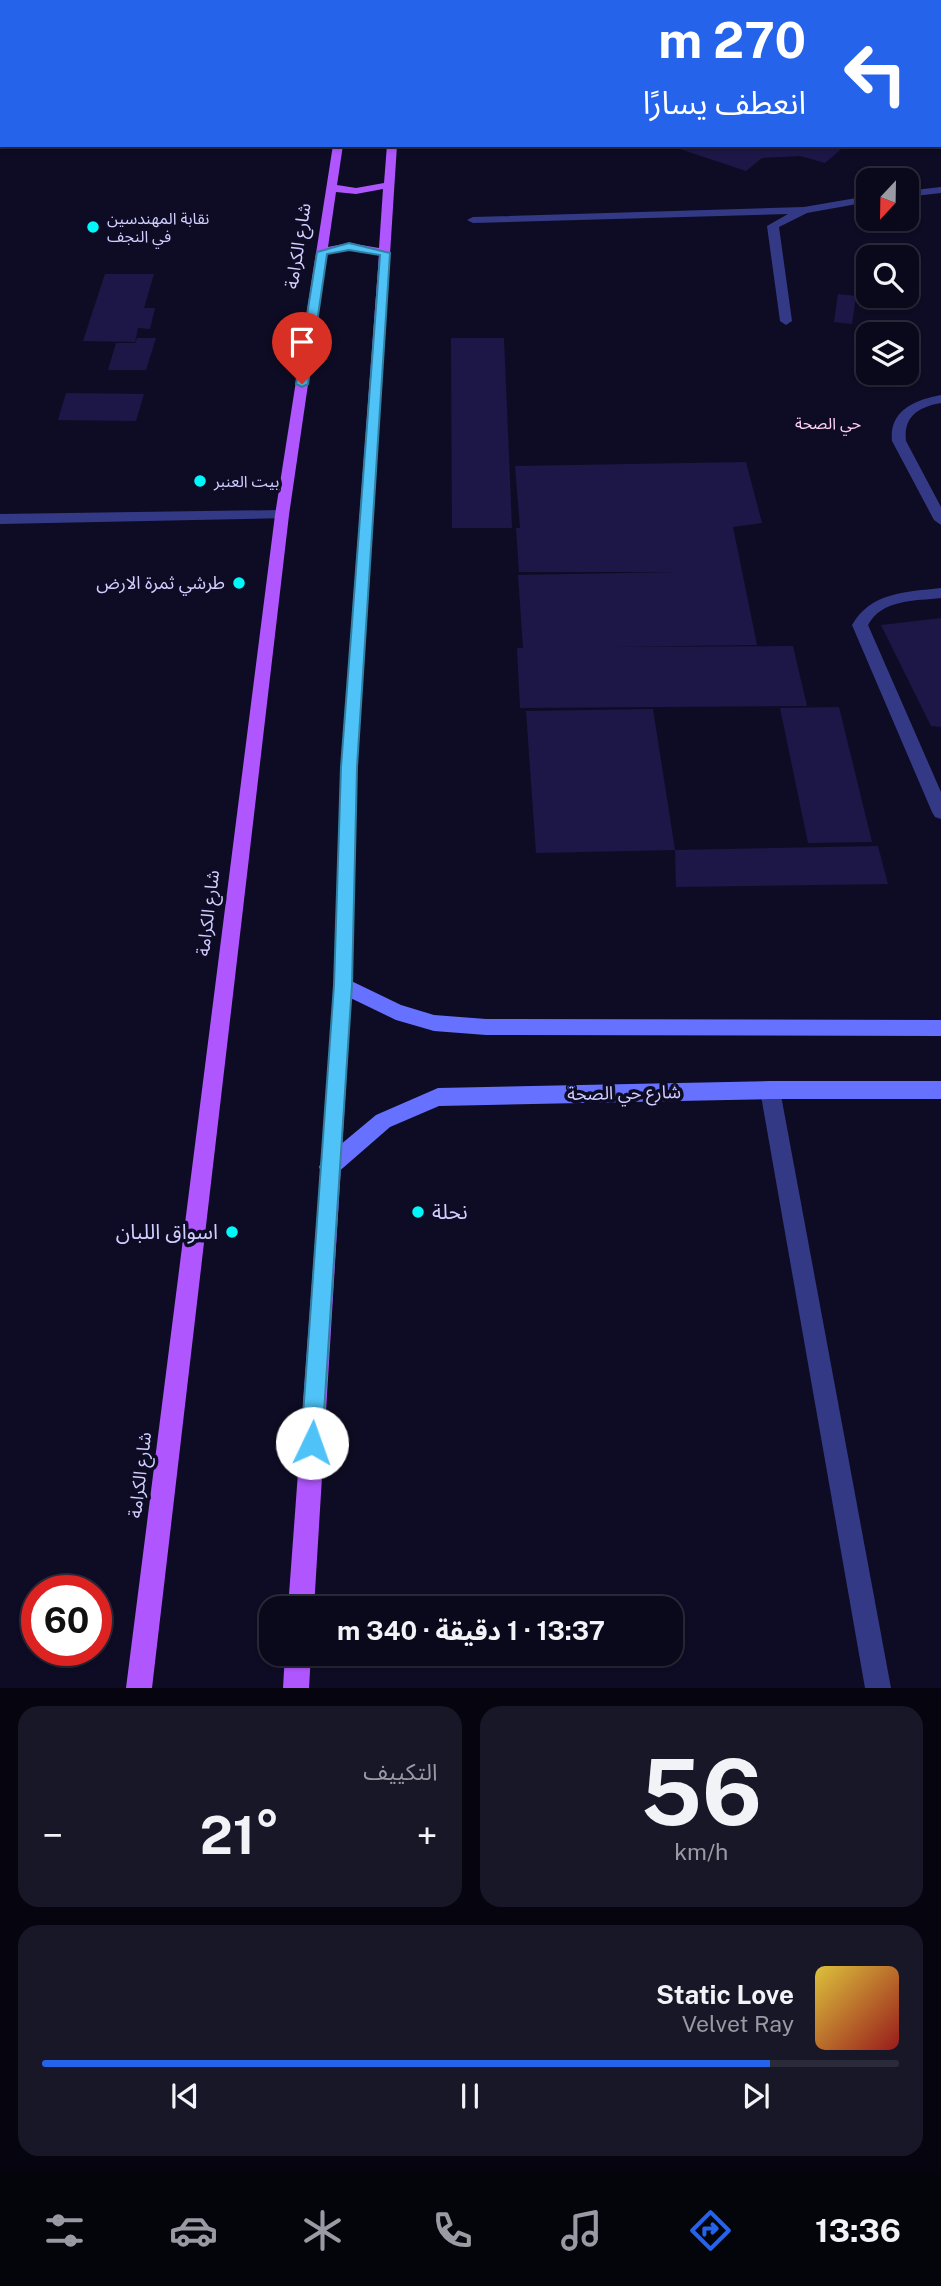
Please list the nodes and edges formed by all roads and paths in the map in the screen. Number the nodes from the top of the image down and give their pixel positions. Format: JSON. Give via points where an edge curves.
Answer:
{"nodes":[{"id":1,"x":338,"y":147,"type":"edge"},
{"id":2,"x":392,"y":147,"type":"edge"},
{"id":3,"x":390,"y":185,"type":"junction"},
{"id":4,"x":332,"y":188,"type":"junction"},
{"id":5,"x":941,"y":190,"type":"edge"},
{"id":6,"x":919,"y":193,"type":"edge"},
{"id":7,"x":856,"y":200,"type":"edge"},
{"id":8,"x":804,"y":209,"type":"junction"},
{"id":9,"x":473,"y":220,"type":"dead end"},
{"id":10,"x":322,"y":252,"type":"junction"},
{"id":11,"x":385,"y":253,"type":"junction"},
{"id":12,"x":786,"y":321,"type":"dead end"},
{"id":13,"x":941,"y":399,"type":"edge"},
{"id":14,"x":282,"y":515,"type":"junction"},
{"id":15,"x":0,"y":519,"type":"edge"},
{"id":16,"x":941,"y":520,"type":"edge"},
{"id":17,"x":941,"y":593,"type":"edge"},
{"id":18,"x":941,"y":767,"type":"edge"},
{"id":19,"x":922,"y":768,"type":"junction"},
{"id":20,"x":941,"y":812,"type":"edge"},
{"id":21,"x":343,"y":985,"type":"junction"},
{"id":22,"x":941,"y":1028,"type":"edge"},
{"id":23,"x":770,"y":1090,"type":"junction"},
{"id":24,"x":941,"y":1090,"type":"edge"},
{"id":25,"x":328,"y":1167,"type":"junction"},
{"id":26,"x":302,"y":1596,"type":"edge"},
{"id":27,"x":297,"y":1666,"type":"edge"},
{"id":28,"x":139,"y":1688,"type":"edge"},
{"id":29,"x":296,"y":1688,"type":"edge"},
{"id":30,"x":878,"y":1688,"type":"edge"}],
"edges":[{"from":1,"to":4,"type":"main road","name":"شارع الكرامة"},
{"from":2,"to":3,"type":"main road"},
{"from":3,"to":4,"type":"main road","via":[[356,191]]},
{"from":3,"to":11,"type":"main road"},
{"from":4,"to":10,"type":"main road","name":"شارع الكرامة"},
{"from":5,"to":6,"type":"street"},
{"from":7,"to":8,"type":"street"},
{"from":8,"to":9,"type":"street"},
{"from":8,"to":12,"type":"street","via":[[773,226]]},
{"from":10,"to":11,"type":"main road","via":[[349,246]]},
{"from":10,"to":14,"type":"main road","name":"شارع الكرامة"},
{"from":11,"to":21,"type":"main road","via":[[349,767]]},
{"from":13,"to":16,"type":"street","via":[[904,414],[897,431]]},
{"from":14,"to":15,"type":"street"},
{"from":14,"to":28,"type":"main road","name":"شارع الكرامة"},
{"from":17,"to":19,"type":"street","via":[[886,601],[864,615],[860,625]]},
{"from":18,"to":19,"type":"street"},
{"from":19,"to":20,"type":"street"},
{"from":21,"to":22,"type":"main road","via":[[396,1012],[434,1023],[486,1027]]},
{"from":21,"to":25,"type":"main road"},
{"from":23,"to":24,"type":"main road","name":"شارع حي الصحة"},
{"from":23,"to":25,"type":"main road","name":"شارع حي الصحة","via":[[439,1097],[383,1121]]},
{"from":23,"to":30,"type":"street"},
{"from":25,"to":26,"type":"main road"},
{"from":27,"to":29,"type":"main road"}]}
